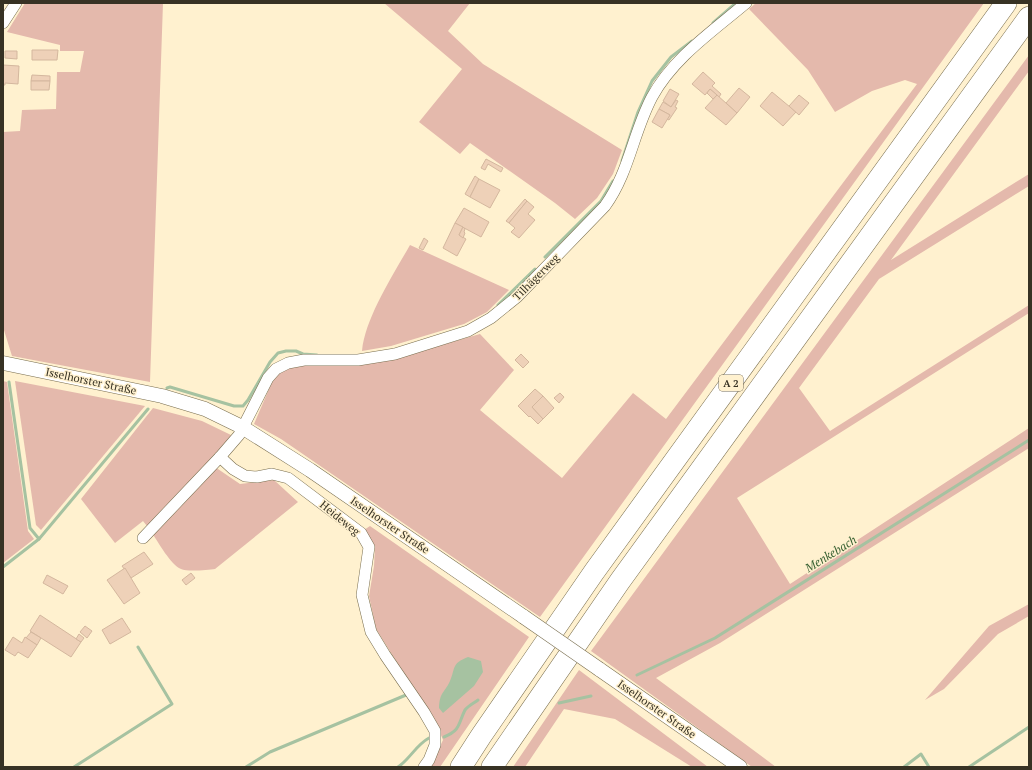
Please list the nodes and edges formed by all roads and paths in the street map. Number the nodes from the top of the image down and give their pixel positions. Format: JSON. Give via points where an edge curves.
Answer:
{"nodes":[{"id":1,"x":16,"y":3,"type":"edge"},
{"id":2,"x":746,"y":3,"type":"edge"},
{"id":3,"x":1006,"y":3,"type":"edge"},
{"id":4,"x":1029,"y":17,"type":"edge"},
{"id":5,"x":3,"y":23,"type":"edge"},
{"id":6,"x":3,"y":364,"type":"edge"},
{"id":7,"x":242,"y":427,"type":"junction"},
{"id":8,"x":220,"y":457,"type":"junction"},
{"id":9,"x":143,"y":538,"type":"dead end"},
{"id":10,"x":424,"y":767,"type":"edge"},
{"id":11,"x":461,"y":767,"type":"edge"},
{"id":12,"x":492,"y":767,"type":"edge"},
{"id":13,"x":740,"y":767,"type":"edge"}],
"edges":[{"from":1,"to":5,"type":"street"},
{"from":2,"to":7,"type":"street","name":"Tilhägerweg","via":[[686,54],[662,80],[643,119],[615,192],[605,206],[517,297],[480,326],[395,354],[358,360],[304,360],[288,363],[276,369],[268,378]]},
{"from":3,"to":11,"type":"highway","number":"A 2","via":[[594,572]]},
{"from":4,"to":12,"type":"highway","number":"A 2","via":[[620,581]]},
{"from":6,"to":7,"type":"street","name":"Isselhorster Straße","via":[[162,396],[205,409]]},
{"from":7,"to":8,"type":"street","via":[[239,435]]},
{"from":7,"to":13,"type":"street","name":"Isselhorster Straße","bridge":true,"via":[[298,462]]},
{"from":8,"to":9,"type":"street"},
{"from":8,"to":10,"type":"street","name":"Heideweg","via":[[245,476],[272,474],[288,478],[361,533],[369,547],[362,595],[371,632],[435,730],[435,745]]}]}
